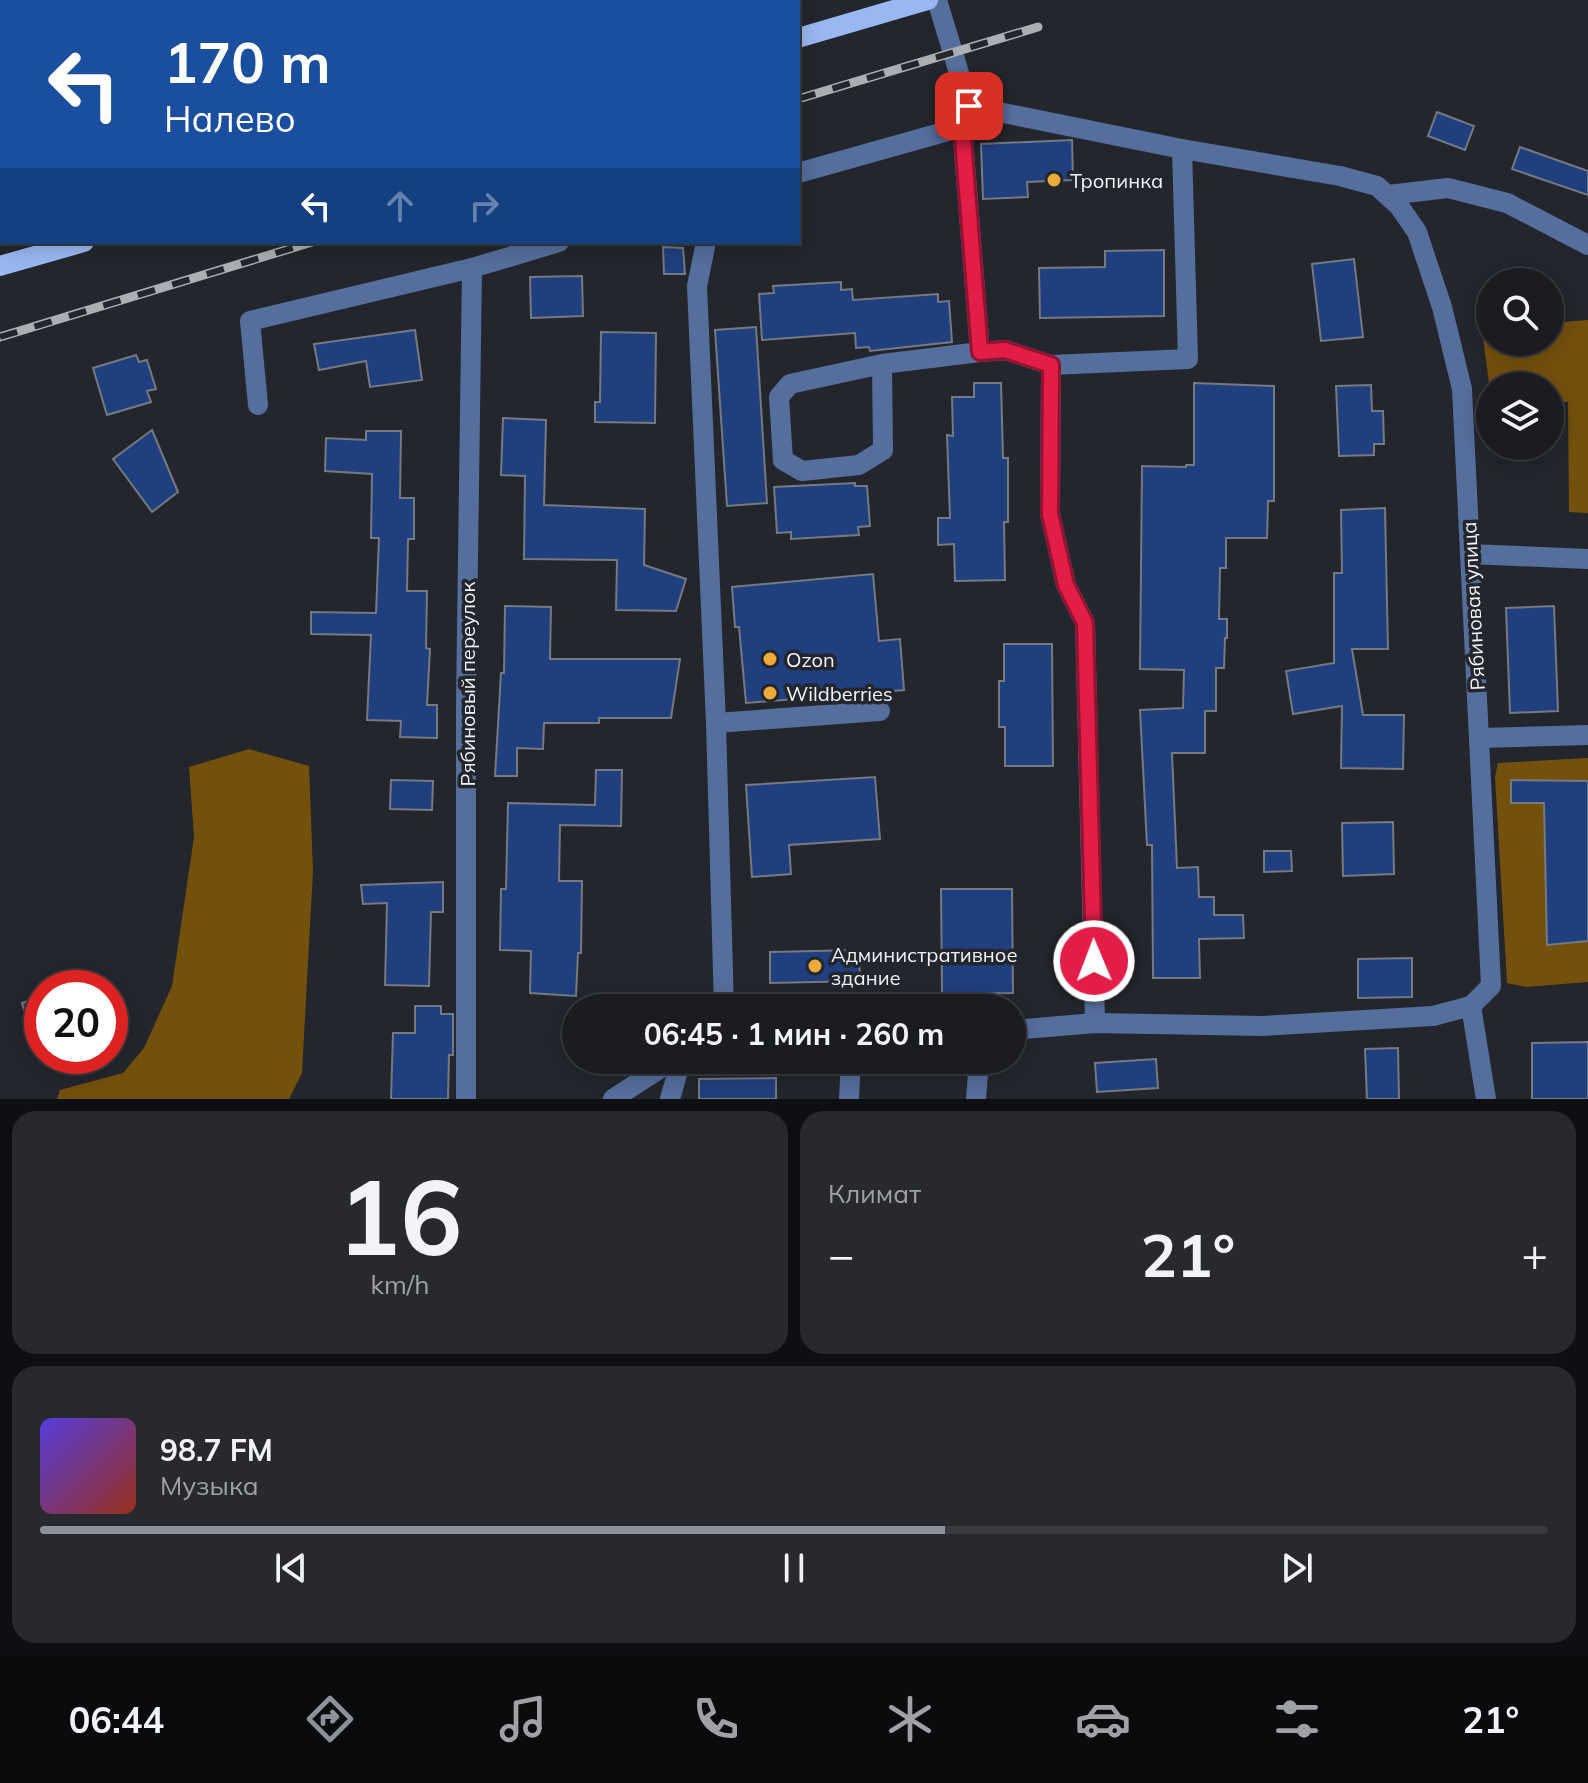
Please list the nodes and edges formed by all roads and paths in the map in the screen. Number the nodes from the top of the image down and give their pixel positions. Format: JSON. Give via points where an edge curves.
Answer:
{"nodes":[{"id":1,"x":898,"y":0,"type":"edge"},
{"id":2,"x":928,"y":0,"type":"edge"},
{"id":3,"x":937,"y":0,"type":"edge"},
{"id":4,"x":878,"y":15,"type":"junction"},
{"id":5,"x":800,"y":37,"type":"edge"},
{"id":6,"x":969,"y":106,"type":"junction"},
{"id":7,"x":962,"y":127,"type":"junction"},
{"id":8,"x":1182,"y":149,"type":"junction"},
{"id":9,"x":800,"y":172,"type":"edge"},
{"id":10,"x":1388,"y":195,"type":"junction"},
{"id":11,"x":77,"y":244,"type":"edge"},
{"id":12,"x":552,"y":244,"type":"edge"},
{"id":13,"x":706,"y":244,"type":"edge"},
{"id":14,"x":1588,"y":245,"type":"edge"},
{"id":15,"x":0,"y":266,"type":"edge"},
{"id":16,"x":472,"y":268,"type":"junction"},
{"id":17,"x":980,"y":352,"type":"junction"},
{"id":18,"x":882,"y":364,"type":"junction"},
{"id":19,"x":1051,"y":365,"type":"junction"},
{"id":20,"x":258,"y":405,"type":"dead end"},
{"id":21,"x":1470,"y":554,"type":"junction"},
{"id":22,"x":1588,"y":559,"type":"edge"},
{"id":23,"x":880,"y":711,"type":"dead end"},
{"id":24,"x":716,"y":723,"type":"junction"},
{"id":25,"x":1588,"y":735,"type":"edge"},
{"id":26,"x":1481,"y":738,"type":"junction"},
{"id":27,"x":724,"y":994,"type":"edge"},
{"id":28,"x":1471,"y":1006,"type":"junction"},
{"id":29,"x":1095,"y":1023,"type":"junction"},
{"id":30,"x":1026,"y":1029,"type":"edge"},
{"id":31,"x":650,"y":1074,"type":"edge"},
{"id":32,"x":677,"y":1074,"type":"edge"},
{"id":33,"x":850,"y":1074,"type":"edge"},
{"id":34,"x":978,"y":1074,"type":"edge"},
{"id":35,"x":466,"y":1099,"type":"edge"},
{"id":36,"x":613,"y":1099,"type":"edge"},
{"id":37,"x":670,"y":1099,"type":"edge"},
{"id":38,"x":849,"y":1099,"type":"edge"},
{"id":39,"x":976,"y":1099,"type":"edge"},
{"id":40,"x":1486,"y":1099,"type":"edge"}],
"edges":[{"from":1,"to":4,"type":"main road"},
{"from":2,"to":4,"type":"main road"},
{"from":3,"to":6,"type":"street"},
{"from":4,"to":5,"type":"main road"},
{"from":6,"to":7,"type":"street"},
{"from":6,"to":8,"type":"street"},
{"from":7,"to":9,"type":"street"},
{"from":7,"to":17,"type":"street"},
{"from":8,"to":10,"type":"street","via":[[1340,176],[1377,186]]},
{"from":8,"to":19,"type":"street","via":[[1188,359]]},
{"from":10,"to":14,"type":"street","via":[[1448,188],[1507,203]]},
{"from":10,"to":21,"type":"street","name":"Рябиновая улица","via":[[1417,232],[1462,389]]},
{"from":11,"to":15,"type":"main road"},
{"from":12,"to":16,"type":"street"},
{"from":13,"to":24,"type":"street","via":[[697,286]]},
{"from":16,"to":20,"type":"street","via":[[250,321]]},
{"from":16,"to":35,"type":"street","name":"Рябиновый переулок"},
{"from":17,"to":18,"type":"street"},
{"from":17,"to":19,"type":"street","via":[[1005,350]]},
{"from":18,"to":18,"type":"street","via":[[883,450],[859,465],[802,471],[783,460],[779,397],[790,384]]},
{"from":19,"to":29,"type":"street","via":[[1050,514],[1066,585],[1085,623]]},
{"from":21,"to":22,"type":"street"},
{"from":21,"to":26,"type":"street","name":"Рябиновая улица"},
{"from":23,"to":24,"type":"street"},
{"from":24,"to":27,"type":"street"},
{"from":25,"to":26,"type":"street"},
{"from":26,"to":28,"type":"street","name":"Рябиновая улица","via":[[1491,986]]},
{"from":28,"to":29,"type":"street","via":[[1433,1016],[1262,1026]]},
{"from":28,"to":40,"type":"street"},
{"from":29,"to":30,"type":"street"},
{"from":31,"to":36,"type":"street"},
{"from":32,"to":37,"type":"street"},
{"from":33,"to":38,"type":"street"},
{"from":34,"to":39,"type":"street"}]}
